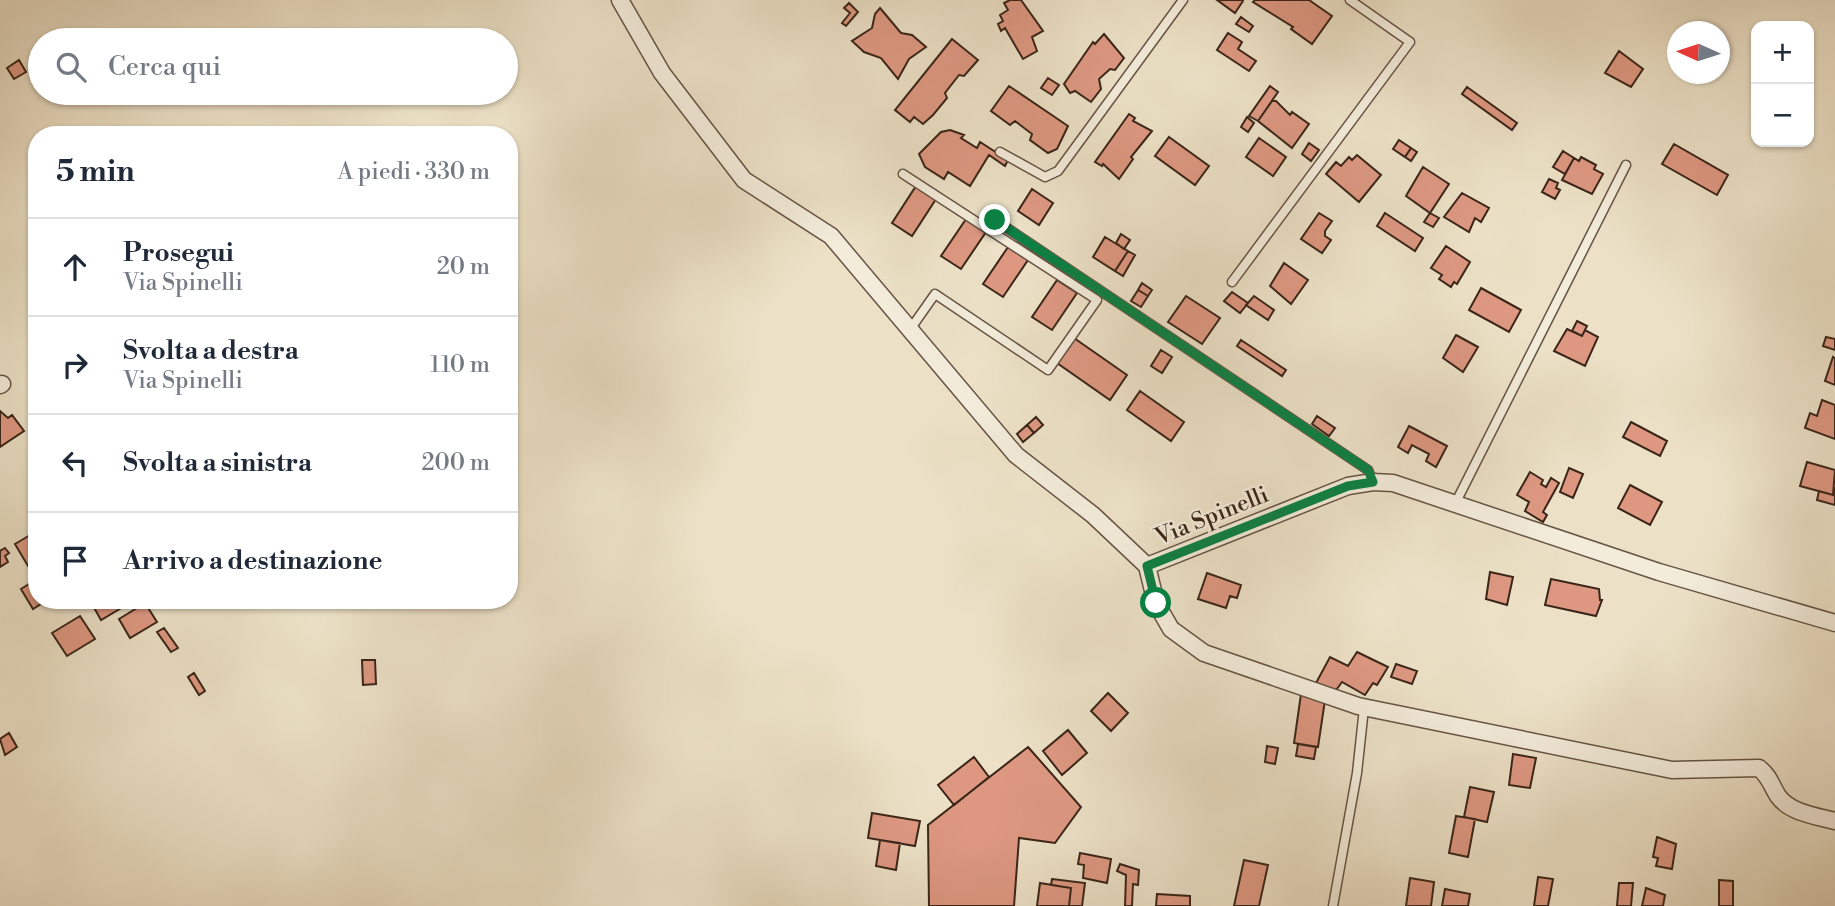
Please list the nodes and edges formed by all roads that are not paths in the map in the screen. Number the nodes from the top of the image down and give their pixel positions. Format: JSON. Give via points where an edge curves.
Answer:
{"nodes":[{"id":1,"x":620,"y":0,"type":"edge"},
{"id":2,"x":1183,"y":0,"type":"edge"},
{"id":3,"x":1350,"y":0,"type":"edge"},
{"id":4,"x":1000,"y":152,"type":"dead end"},
{"id":5,"x":1626,"y":165,"type":"dead end"},
{"id":6,"x":903,"y":174,"type":"dead end"},
{"id":7,"x":995,"y":220,"type":"dead end"},
{"id":8,"x":1232,"y":282,"type":"dead end"},
{"id":9,"x":909,"y":331,"type":"junction"},
{"id":10,"x":1373,"y":482,"type":"junction"},
{"id":11,"x":1455,"y":504,"type":"junction"},
{"id":12,"x":1147,"y":566,"type":"junction"},
{"id":13,"x":1835,"y":623,"type":"edge"},
{"id":14,"x":1364,"y":708,"type":"junction"},
{"id":15,"x":1835,"y":821,"type":"edge"},
{"id":16,"x":1333,"y":906,"type":"edge"}],
"edges":[{"from":1,"to":9,"type":"street","via":[[662,73],[744,180],[831,236]]},
{"from":2,"to":4,"type":"lane","via":[[1058,171],[1045,177]]},
{"from":3,"to":8,"type":"lane","via":[[1410,42]]},
{"from":5,"to":11,"type":"lane"},
{"from":6,"to":9,"type":"lane","via":[[1097,300],[1048,370],[935,294]]},
{"from":7,"to":10,"type":"lane","via":[[1368,470]]},
{"from":9,"to":12,"type":"street","via":[[1016,455],[1093,515]]},
{"from":10,"to":11,"type":"street","name":"Via Spinelli","via":[[1392,483]]},
{"from":10,"to":12,"type":"street","name":"Via Spinelli","via":[[1348,486]]},
{"from":11,"to":13,"type":"street","name":"Via Spinelli","via":[[1658,572]]},
{"from":12,"to":14,"type":"street","name":"Via Spinelli","via":[[1156,603],[1171,629],[1204,653]]},
{"from":14,"to":15,"type":"street","name":"Via Spinelli","via":[[1672,770],[1759,768],[1789,807]]},
{"from":14,"to":16,"type":"lane"}]}
